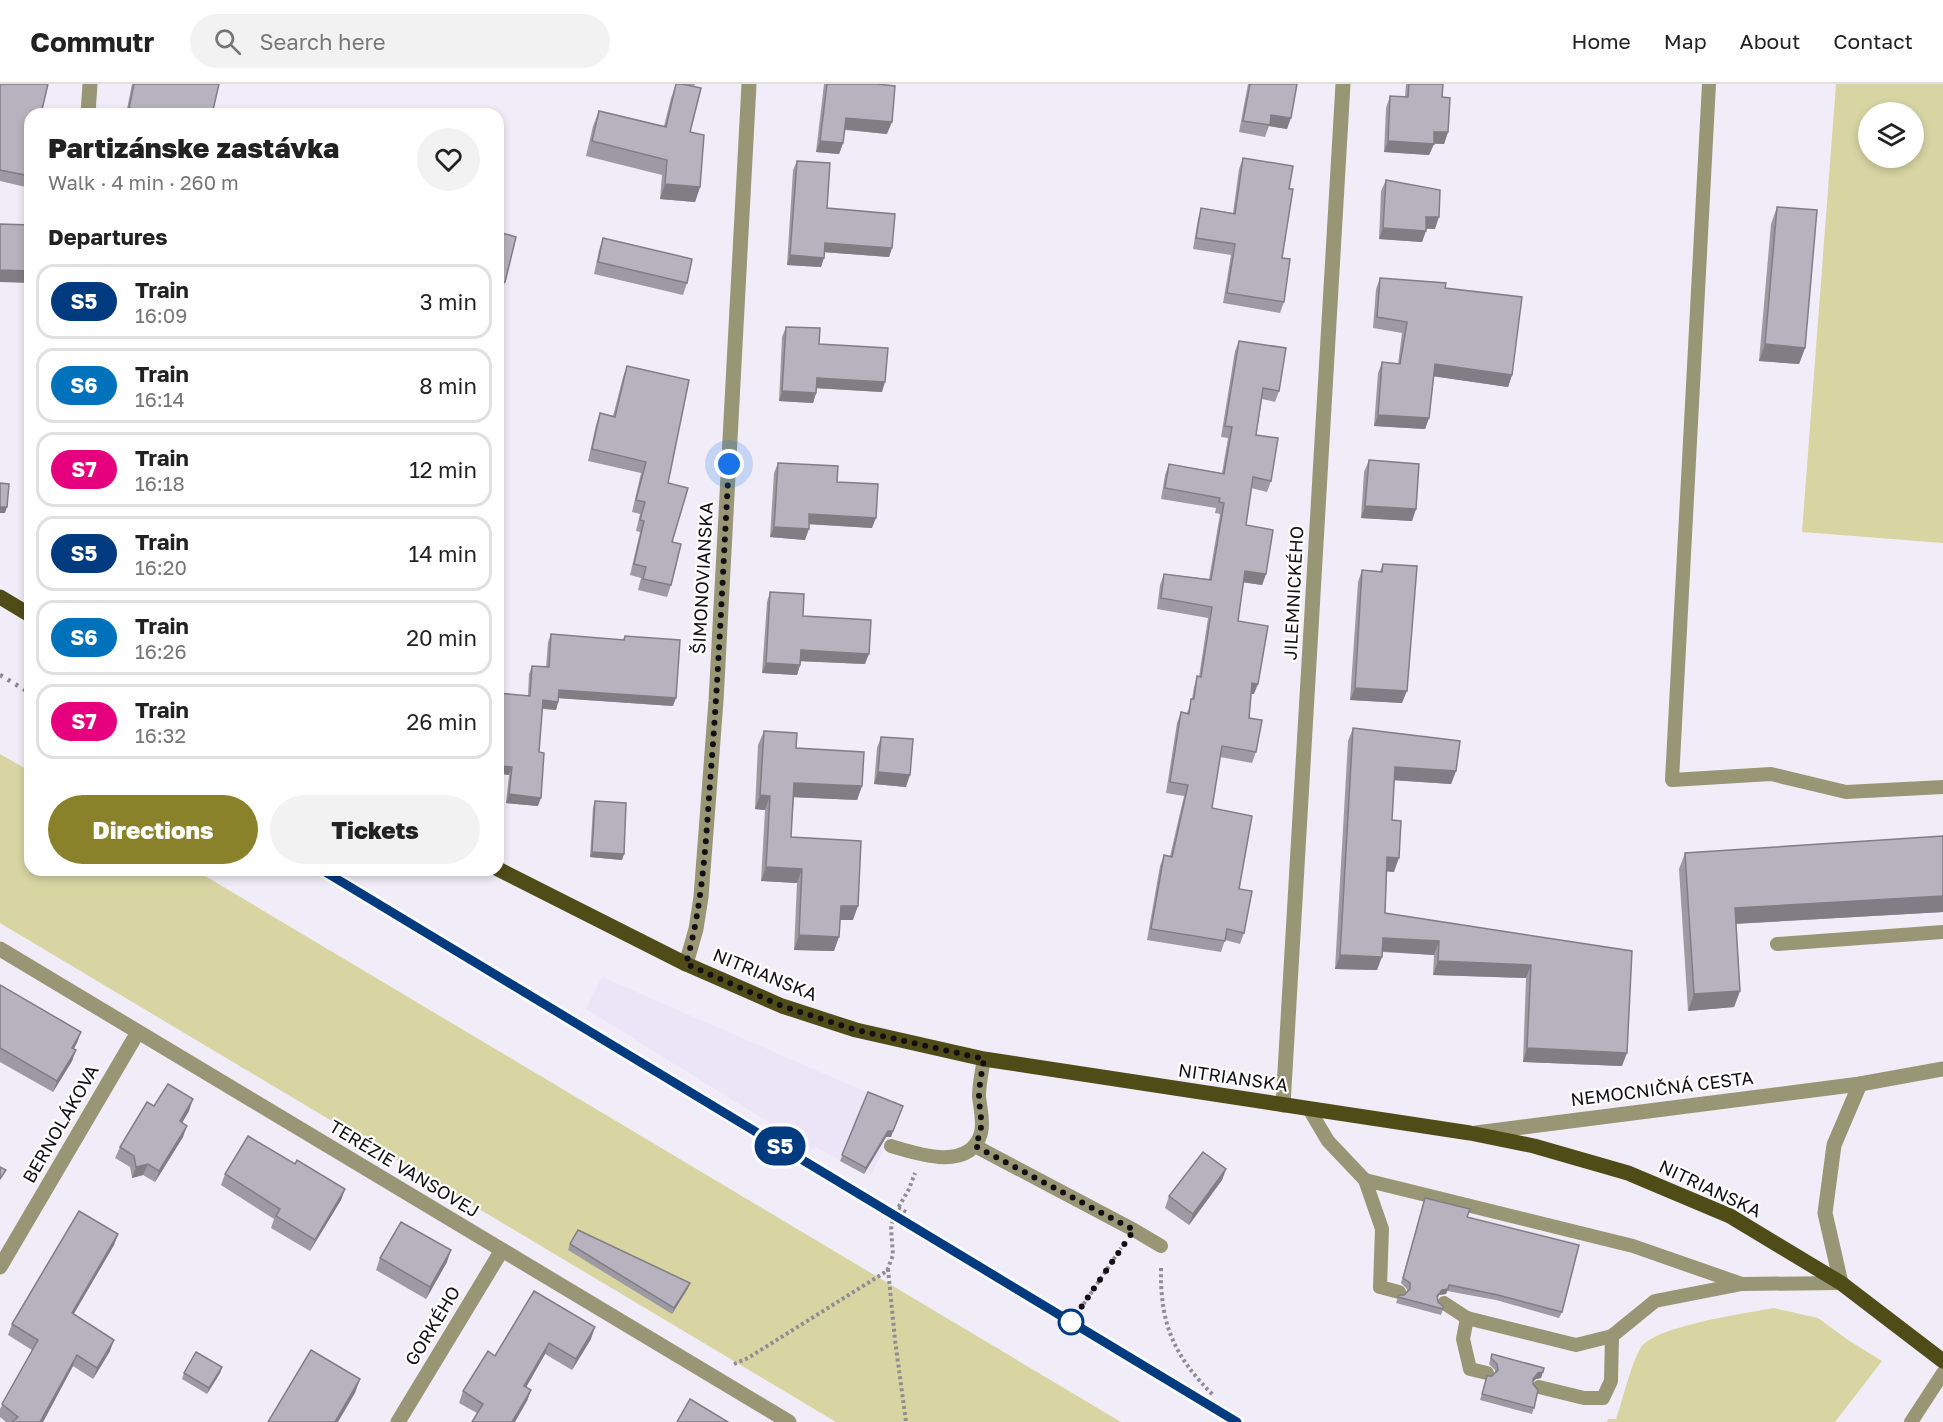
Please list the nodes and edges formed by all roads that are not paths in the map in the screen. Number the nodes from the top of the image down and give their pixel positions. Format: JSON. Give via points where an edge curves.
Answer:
{"nodes":[{"id":1,"x":90,"y":84,"type":"edge"},
{"id":2,"x":749,"y":84,"type":"edge"},
{"id":3,"x":1343,"y":84,"type":"edge"},
{"id":4,"x":1709,"y":84,"type":"edge"},
{"id":5,"x":88,"y":108,"type":"edge"},
{"id":6,"x":0,"y":597,"type":"edge"},
{"id":7,"x":24,"y":611,"type":"edge"},
{"id":8,"x":1943,"y":787,"type":"edge"},
{"id":9,"x":504,"y":872,"type":"edge"},
{"id":10,"x":1943,"y":932,"type":"edge"},
{"id":11,"x":1777,"y":944,"type":"dead end"},
{"id":12,"x":0,"y":949,"type":"edge"},
{"id":13,"x":686,"y":964,"type":"junction"},
{"id":14,"x":138,"y":1032,"type":"junction"},
{"id":15,"x":984,"y":1059,"type":"junction"},
{"id":16,"x":1943,"y":1069,"type":"edge"},
{"id":17,"x":1860,"y":1084,"type":"junction"},
{"id":18,"x":1283,"y":1105,"type":"junction"},
{"id":19,"x":1310,"y":1109,"type":"junction"},
{"id":20,"x":1470,"y":1133,"type":"junction"},
{"id":21,"x":891,"y":1146,"type":"dead end"},
{"id":22,"x":975,"y":1146,"type":"junction"},
{"id":23,"x":1365,"y":1180,"type":"junction"},
{"id":24,"x":1161,"y":1246,"type":"road end"},
{"id":25,"x":502,"y":1250,"type":"junction"},
{"id":26,"x":0,"y":1267,"type":"edge"},
{"id":27,"x":1841,"y":1283,"type":"junction"},
{"id":28,"x":1742,"y":1284,"type":"junction"},
{"id":29,"x":1399,"y":1292,"type":"edge"},
{"id":30,"x":1444,"y":1303,"type":"edge"},
{"id":31,"x":1467,"y":1318,"type":"junction"},
{"id":32,"x":1612,"y":1336,"type":"junction"},
{"id":33,"x":1943,"y":1361,"type":"edge"},
{"id":34,"x":1487,"y":1373,"type":"edge"},
{"id":35,"x":1943,"y":1373,"type":"edge"},
{"id":36,"x":1539,"y":1387,"type":"edge"},
{"id":37,"x":398,"y":1422,"type":"edge"},
{"id":38,"x":789,"y":1422,"type":"edge"},
{"id":39,"x":1911,"y":1422,"type":"edge"}],
"edges":[{"from":1,"to":5,"type":"street"},
{"from":2,"to":13,"type":"street","name":"ŠIMONOVIANSKA","via":[[716,701],[701,897]]},
{"from":3,"to":18,"type":"street","name":"JILEMNICKÉHO"},
{"from":4,"to":8,"type":"lane","via":[[1672,780],[1770,774],[1846,792]]},
{"from":6,"to":7,"type":"main road"},
{"from":9,"to":13,"type":"main road","name":"NITRIANSKA"},
{"from":10,"to":11,"type":"lane"},
{"from":12,"to":14,"type":"street","name":"TERÉZIE VANSOVEJ"},
{"from":13,"to":15,"type":"main road","name":"NITRIANSKA","via":[[782,1006],[856,1030]]},
{"from":14,"to":25,"type":"street","name":"TERÉZIE VANSOVEJ"},
{"from":14,"to":26,"type":"street","name":"BERNOLÁKOVA"},
{"from":15,"to":18,"type":"main road","name":"NITRIANSKA"},
{"from":15,"to":22,"type":"lane","via":[[979,1095],[981,1134]]},
{"from":16,"to":17,"type":"street","name":"NEMOCNIČNÁ CESTA"},
{"from":17,"to":20,"type":"street","name":"NEMOCNIČNÁ CESTA"},
{"from":17,"to":27,"type":"street","via":[[1834,1146],[1825,1213]]},
{"from":18,"to":19,"type":"main road","name":"NITRIANSKA"},
{"from":19,"to":20,"type":"main road","name":"NITRIANSKA"},
{"from":19,"to":23,"type":"lane","via":[[1328,1141]]},
{"from":20,"to":27,"type":"main road","name":"NITRIANSKA","via":[[1534,1146],[1628,1173],[1685,1196],[1730,1216]]},
{"from":21,"to":22,"type":"lane","via":[[947,1158]]},
{"from":22,"to":24,"type":"lane"},
{"from":23,"to":28,"type":"lane","via":[[1633,1246]]},
{"from":23,"to":29,"type":"lane","via":[[1382,1229],[1380,1287]]},
{"from":25,"to":37,"type":"street","name":"GORKÉHO"},
{"from":25,"to":38,"type":"street","name":"TERÉZIE VANSOVEJ"},
{"from":27,"to":28,"type":"lane"},
{"from":27,"to":33,"type":"main road","name":"NITRIANSKA"},
{"from":28,"to":32,"type":"lane","via":[[1654,1300]]},
{"from":30,"to":31,"type":"lane"},
{"from":31,"to":32,"type":"lane","via":[[1576,1345]]},
{"from":31,"to":34,"type":"lane","via":[[1463,1339],[1470,1369]]},
{"from":32,"to":36,"type":"lane","via":[[1611,1381],[1603,1398],[1584,1398]]},
{"from":35,"to":39,"type":"lane"}]}
